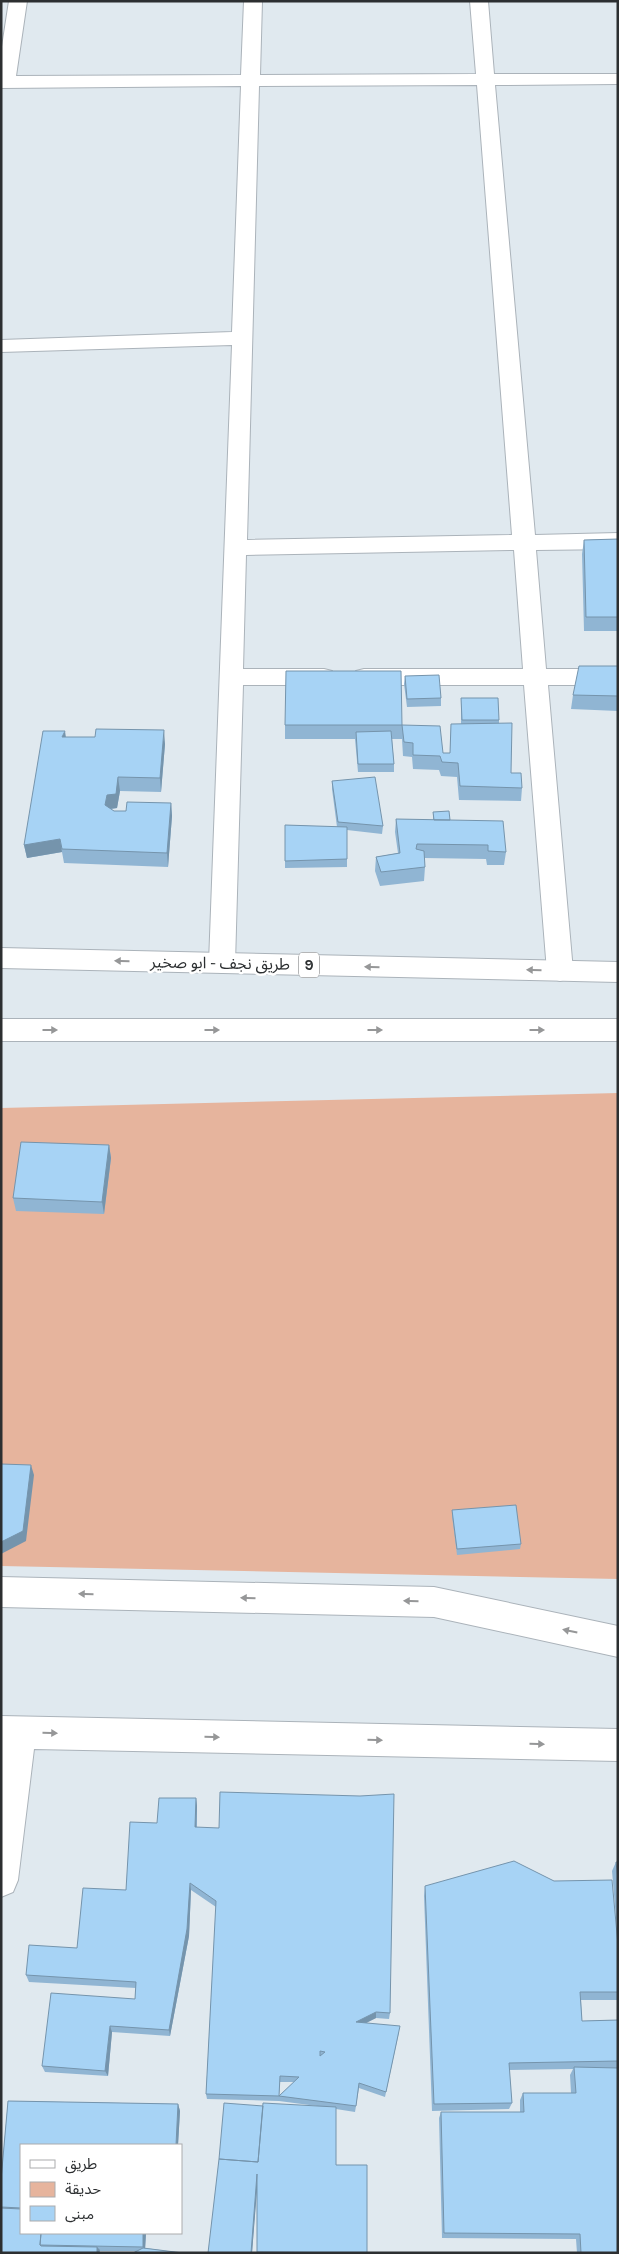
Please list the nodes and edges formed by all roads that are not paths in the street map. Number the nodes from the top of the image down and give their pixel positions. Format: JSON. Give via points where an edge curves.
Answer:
{"nodes":[{"id":1,"x":18,"y":1,"type":"edge"},
{"id":2,"x":253,"y":1,"type":"edge"},
{"id":3,"x":479,"y":1,"type":"edge"},
{"id":4,"x":618,"y":79,"type":"edge"},
{"id":5,"x":485,"y":80,"type":"junction"},
{"id":6,"x":250,"y":81,"type":"junction"},
{"id":7,"x":3,"y":82,"type":"edge"},
{"id":8,"x":242,"y":338,"type":"junction"},
{"id":9,"x":1,"y":346,"type":"edge"},
{"id":10,"x":618,"y":541,"type":"edge"},
{"id":11,"x":524,"y":542,"type":"junction"},
{"id":12,"x":235,"y":548,"type":"junction"},
{"id":13,"x":231,"y":677,"type":"junction"},
{"id":14,"x":535,"y":677,"type":"junction"},
{"id":15,"x":618,"y":677,"type":"edge"},
{"id":16,"x":1,"y":958,"type":"edge"},
{"id":17,"x":222,"y":963,"type":"junction"},
{"id":18,"x":560,"y":971,"type":"junction"},
{"id":19,"x":618,"y":972,"type":"edge"},
{"id":20,"x":1,"y":1030,"type":"edge"},
{"id":21,"x":618,"y":1030,"type":"edge"},
{"id":22,"x":1,"y":1592,"type":"edge"},
{"id":23,"x":618,"y":1642,"type":"edge"},
{"id":24,"x":11,"y":1732,"type":"edge"},
{"id":25,"x":618,"y":1745,"type":"edge"},
{"id":26,"x":1,"y":1880,"type":"edge"}],
"edges":[{"from":1,"to":7,"type":"main road"},
{"from":2,"to":6,"type":"main road"},
{"from":3,"to":5,"type":"main road"},
{"from":4,"to":5,"type":"main road"},
{"from":5,"to":6,"type":"main road"},
{"from":5,"to":11,"type":"main road"},
{"from":6,"to":7,"type":"main road"},
{"from":6,"to":8,"type":"main road"},
{"from":8,"to":9,"type":"main road"},
{"from":8,"to":12,"type":"main road"},
{"from":10,"to":11,"type":"main road"},
{"from":11,"to":12,"type":"main road"},
{"from":11,"to":14,"type":"main road"},
{"from":12,"to":13,"type":"main road"},
{"from":13,"to":14,"type":"main road"},
{"from":13,"to":17,"type":"main road"},
{"from":14,"to":15,"type":"main road"},
{"from":14,"to":18,"type":"main road"},
{"from":17,"to":16,"type":"main road","name":"طريق نجف - ابو صخير","number":"9","one_way":true},
{"from":18,"to":17,"type":"main road","name":"طريق نجف - ابو صخير","number":"9","one_way":true},
{"from":18,"to":19,"type":"main road","name":"طريق نجف - ابو صخير","number":"9"},
{"from":20,"to":21,"type":"main road","one_way":true},
{"from":23,"to":22,"type":"main road","one_way":true,"via":[[434,1602]]},
{"from":24,"to":25,"type":"main road","one_way":true},
{"from":24,"to":26,"type":"main road"}]}
